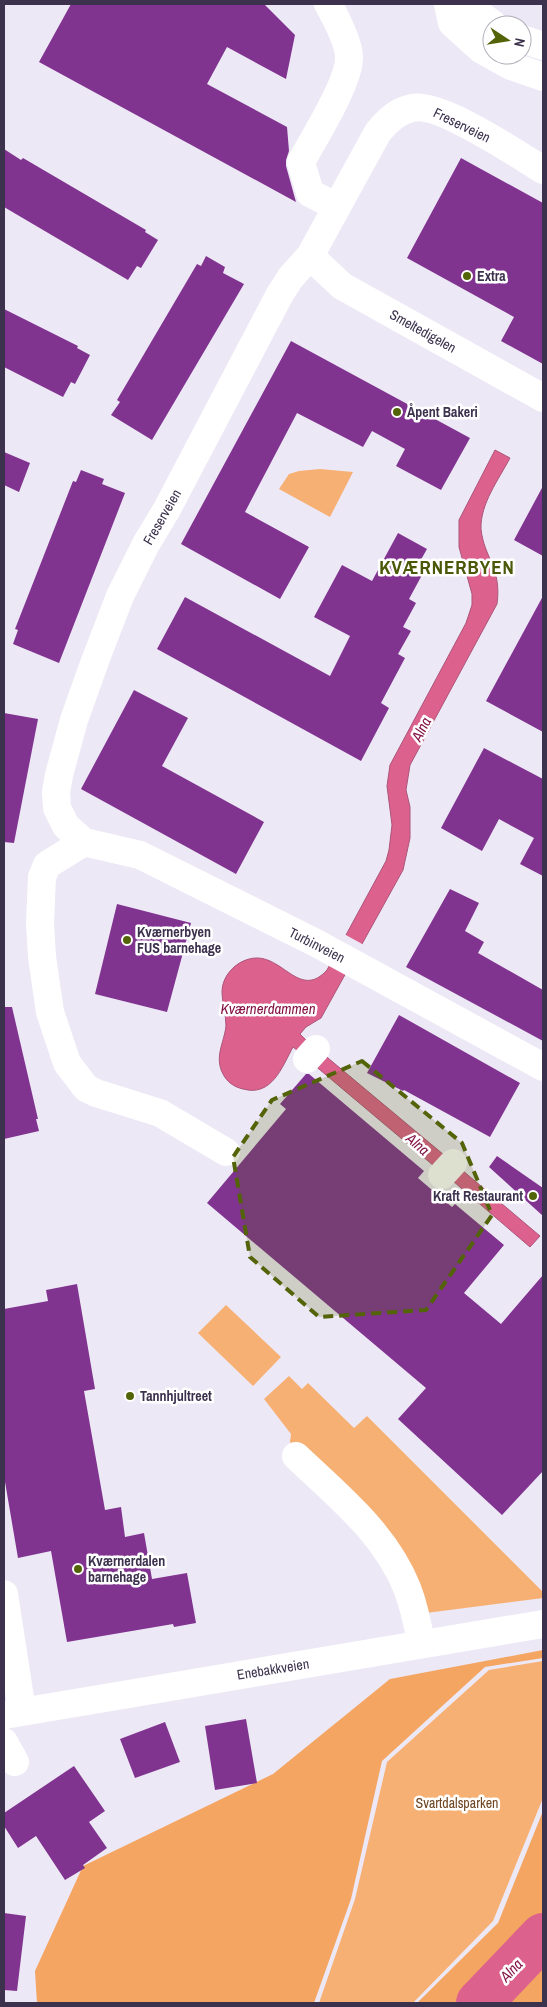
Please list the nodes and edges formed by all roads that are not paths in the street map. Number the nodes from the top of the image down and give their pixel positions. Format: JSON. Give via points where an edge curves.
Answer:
{"nodes":[{"id":1,"x":328,"y":4,"type":"edge"},
{"id":2,"x":448,"y":4,"type":"edge"},
{"id":3,"x":466,"y":4,"type":"edge"},
{"id":4,"x":482,"y":16,"type":"edge"},
{"id":5,"x":535,"y":75,"type":"edge"},
{"id":6,"x":543,"y":170,"type":"edge"},
{"id":7,"x":337,"y":207,"type":"junction"},
{"id":8,"x":310,"y":256,"type":"junction"},
{"id":9,"x":543,"y":398,"type":"edge"},
{"id":10,"x":84,"y":842,"type":"junction"},
{"id":11,"x":543,"y":1067,"type":"edge"},
{"id":12,"x":226,"y":1152,"type":"dead end"},
{"id":13,"x":296,"y":1456,"type":"dead end"},
{"id":14,"x":4,"y":1594,"type":"edge"},
{"id":15,"x":543,"y":1624,"type":"edge"},
{"id":16,"x":421,"y":1644,"type":"junction"},
{"id":17,"x":13,"y":1713,"type":"edge"}],
"edges":[{"from":1,"to":7,"type":"main road","via":[[338,21],[350,57],[344,80],[301,162],[310,193]]},
{"from":2,"to":5,"type":"main road","via":[[452,23],[470,40],[495,59]]},
{"from":3,"to":4,"type":"main road"},
{"from":6,"to":7,"type":"main road","name":"Freserveien","via":[[455,118],[414,107],[388,120],[378,132]]},
{"from":7,"to":8,"type":"main road","name":"Freserveien"},
{"from":8,"to":9,"type":"main road","name":"Smeltedigelen","via":[[342,286]]},
{"from":8,"to":10,"type":"main road","name":"Freserveien","via":[[280,294],[172,501],[146,544],[113,615],[74,720],[56,792],[57,808],[66,826]]},
{"from":10,"to":11,"type":"main road","name":"Turbinveien","via":[[140,855],[328,950]]},
{"from":10,"to":12,"type":"main road","via":[[47,865],[42,877],[42,957],[50,1012],[67,1063],[86,1088],[160,1113]]},
{"from":13,"to":16,"type":"main road","via":[[361,1518],[382,1543],[407,1588]]},
{"from":14,"to":17,"type":"main road"},
{"from":15,"to":16,"type":"main road","name":"Enebakkveien"},
{"from":16,"to":17,"type":"main road","name":"Enebakkveien"}]}
